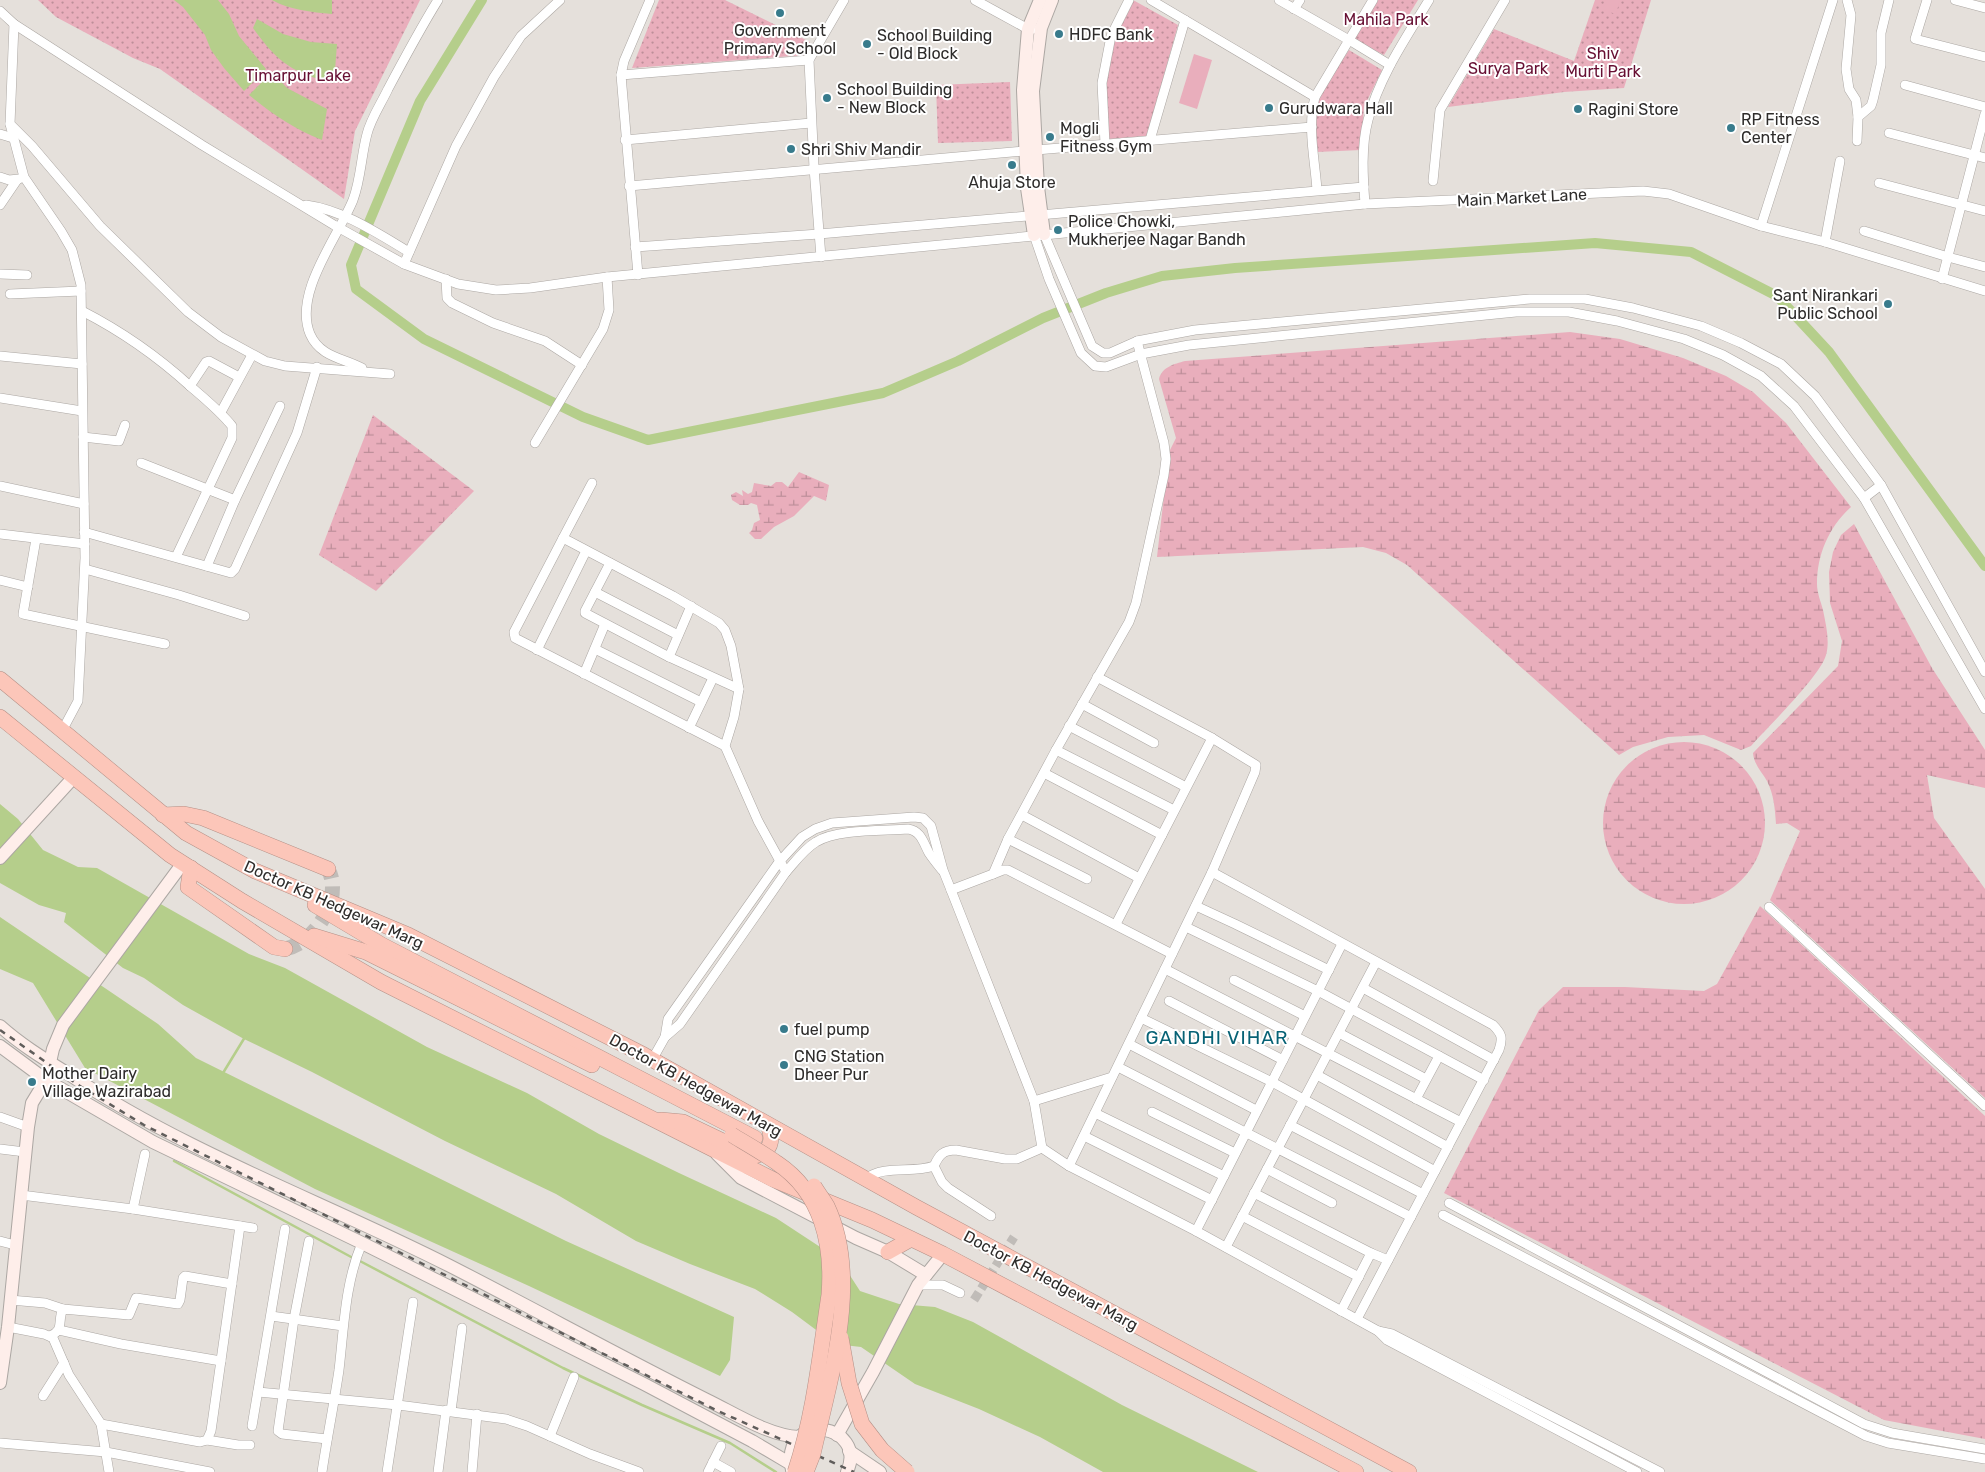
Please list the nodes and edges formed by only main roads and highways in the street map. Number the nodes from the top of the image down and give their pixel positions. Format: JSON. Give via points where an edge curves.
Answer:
{"nodes":[{"id":1,"x":1040,"y":0,"type":"edge"},
{"id":2,"x":1052,"y":0,"type":"edge"},
{"id":3,"x":1030,"y":150,"type":"junction"},
{"id":4,"x":1039,"y":234,"type":"road end"},
{"id":5,"x":0,"y":678,"type":"edge"},
{"id":6,"x":0,"y":717,"type":"edge"},
{"id":7,"x":73,"y":778,"type":"junction"},
{"id":8,"x":164,"y":814,"type":"junction"},
{"id":9,"x":0,"y":858,"type":"edge"},
{"id":10,"x":187,"y":866,"type":"junction"},
{"id":11,"x":328,"y":869,"type":"dead end"},
{"id":12,"x":255,"y":871,"type":"junction"},
{"id":13,"x":290,"y":929,"type":"junction"},
{"id":14,"x":286,"y":949,"type":"dead end"},
{"id":15,"x":402,"y":962,"type":"junction"},
{"id":16,"x":0,"y":1026,"type":"edge"},
{"id":17,"x":0,"y":1046,"type":"edge"},
{"id":18,"x":50,"y":1062,"type":"junction"},
{"id":19,"x":46,"y":1080,"type":"junction"},
{"id":20,"x":653,"y":1120,"type":"junction"},
{"id":21,"x":768,"y":1125,"type":"junction"},
{"id":22,"x":712,"y":1149,"type":"junction"},
{"id":23,"x":911,"y":1239,"type":"junction"},
{"id":24,"x":888,"y":1252,"type":"junction"},
{"id":25,"x":942,"y":1254,"type":"junction"},
{"id":26,"x":922,"y":1280,"type":"junction"},
{"id":27,"x":839,"y":1329,"type":"junction"},
{"id":28,"x":1,"y":1367,"type":"edge"},
{"id":29,"x":0,"y":1383,"type":"edge"},
{"id":30,"x":838,"y":1435,"type":"junction"},
{"id":31,"x":798,"y":1438,"type":"junction"},
{"id":32,"x":849,"y":1451,"type":"junction"},
{"id":33,"x":795,"y":1470,"type":"edge"},
{"id":34,"x":847,"y":1472,"type":"edge"},
{"id":35,"x":880,"y":1472,"type":"edge"},
{"id":36,"x":907,"y":1472,"type":"edge"},
{"id":37,"x":1356,"y":1472,"type":"edge"},
{"id":38,"x":1409,"y":1472,"type":"edge"}],
"edges":[{"from":1,"to":3,"type":"main road","via":[[1028,29],[1023,90]]},
{"from":2,"to":3,"type":"main road","via":[[1041,28]]},
{"from":3,"to":4,"type":"main road"},
{"from":5,"to":8,"type":"highway","name":"Doctor KB Hedgewar Marg"},
{"from":6,"to":7,"type":"highway","name":"Doctor KB Hedgewar Marg"},
{"from":7,"to":9,"type":"main road"},
{"from":7,"to":10,"type":"highway","name":"Doctor KB Hedgewar Marg"},
{"from":8,"to":11,"type":"highway","via":[[203,818]]},
{"from":8,"to":12,"type":"highway","name":"Doctor KB Hedgewar Marg","via":[[186,833]]},
{"from":10,"to":13,"type":"highway","name":"Doctor KB Hedgewar Marg"},
{"from":10,"to":14,"type":"highway","via":[[188,887],[274,947]]},
{"from":10,"to":18,"type":"main road","via":[[167,885],[63,1026]]},
{"from":12,"to":15,"type":"highway"},
{"from":12,"to":21,"type":"highway","name":"Doctor KB Hedgewar Marg","via":[[408,935],[652,1060]]},
{"from":13,"to":15,"type":"highway"},
{"from":13,"to":20,"type":"highway","name":"Doctor KB Hedgewar Marg","via":[[381,982]]},
{"from":15,"to":27,"type":"highway","bridge":true,"via":[[755,1138],[795,1165],[826,1204],[835,1228],[843,1277]]},
{"from":15,"to":33,"type":"highway","bridge":true,"via":[[732,1135],[779,1164],[805,1190],[823,1222],[831,1276],[811,1411]]},
{"from":16,"to":18,"type":"main road"},
{"from":17,"to":19,"type":"main road"},
{"from":18,"to":19,"type":"main road"},
{"from":18,"to":31,"type":"main road","via":[[160,1129],[448,1265],[766,1428],[786,1437]]},
{"from":19,"to":28,"type":"main road","via":[[34,1097],[28,1127]]},
{"from":19,"to":33,"type":"main road","via":[[358,1253],[644,1384],[752,1441]]},
{"from":20,"to":21,"type":"highway","via":[[683,1122],[754,1156],[767,1151],[771,1143]]},
{"from":20,"to":22,"type":"highway","name":"Doctor KB Hedgewar Marg"},
{"from":21,"to":38,"type":"highway","name":"Doctor KB Hedgewar Marg"},
{"from":22,"to":23,"type":"highway","name":"Doctor KB Hedgewar Marg","via":[[772,1179]]},
{"from":22,"to":24,"type":"main road","via":[[741,1178]]},
{"from":23,"to":24,"type":"highway"},
{"from":23,"to":25,"type":"highway","name":"Doctor KB Hedgewar Marg"},
{"from":24,"to":26,"type":"main road"},
{"from":25,"to":26,"type":"main road"},
{"from":25,"to":37,"type":"highway","name":"Doctor KB Hedgewar Marg"},
{"from":26,"to":30,"type":"main road"},
{"from":27,"to":33,"type":"highway","bridge":true,"via":[[813,1454]]},
{"from":27,"to":36,"type":"highway","bridge":true,"via":[[849,1383],[862,1424],[882,1450]]},
{"from":28,"to":29,"type":"main road"},
{"from":30,"to":31,"type":"main road","via":[[820,1429],[808,1431]]},
{"from":30,"to":32,"type":"main road"},
{"from":31,"to":33,"type":"main road","via":[[790,1459]]},
{"from":32,"to":34,"type":"main road"},
{"from":32,"to":35,"type":"main road"}]}
